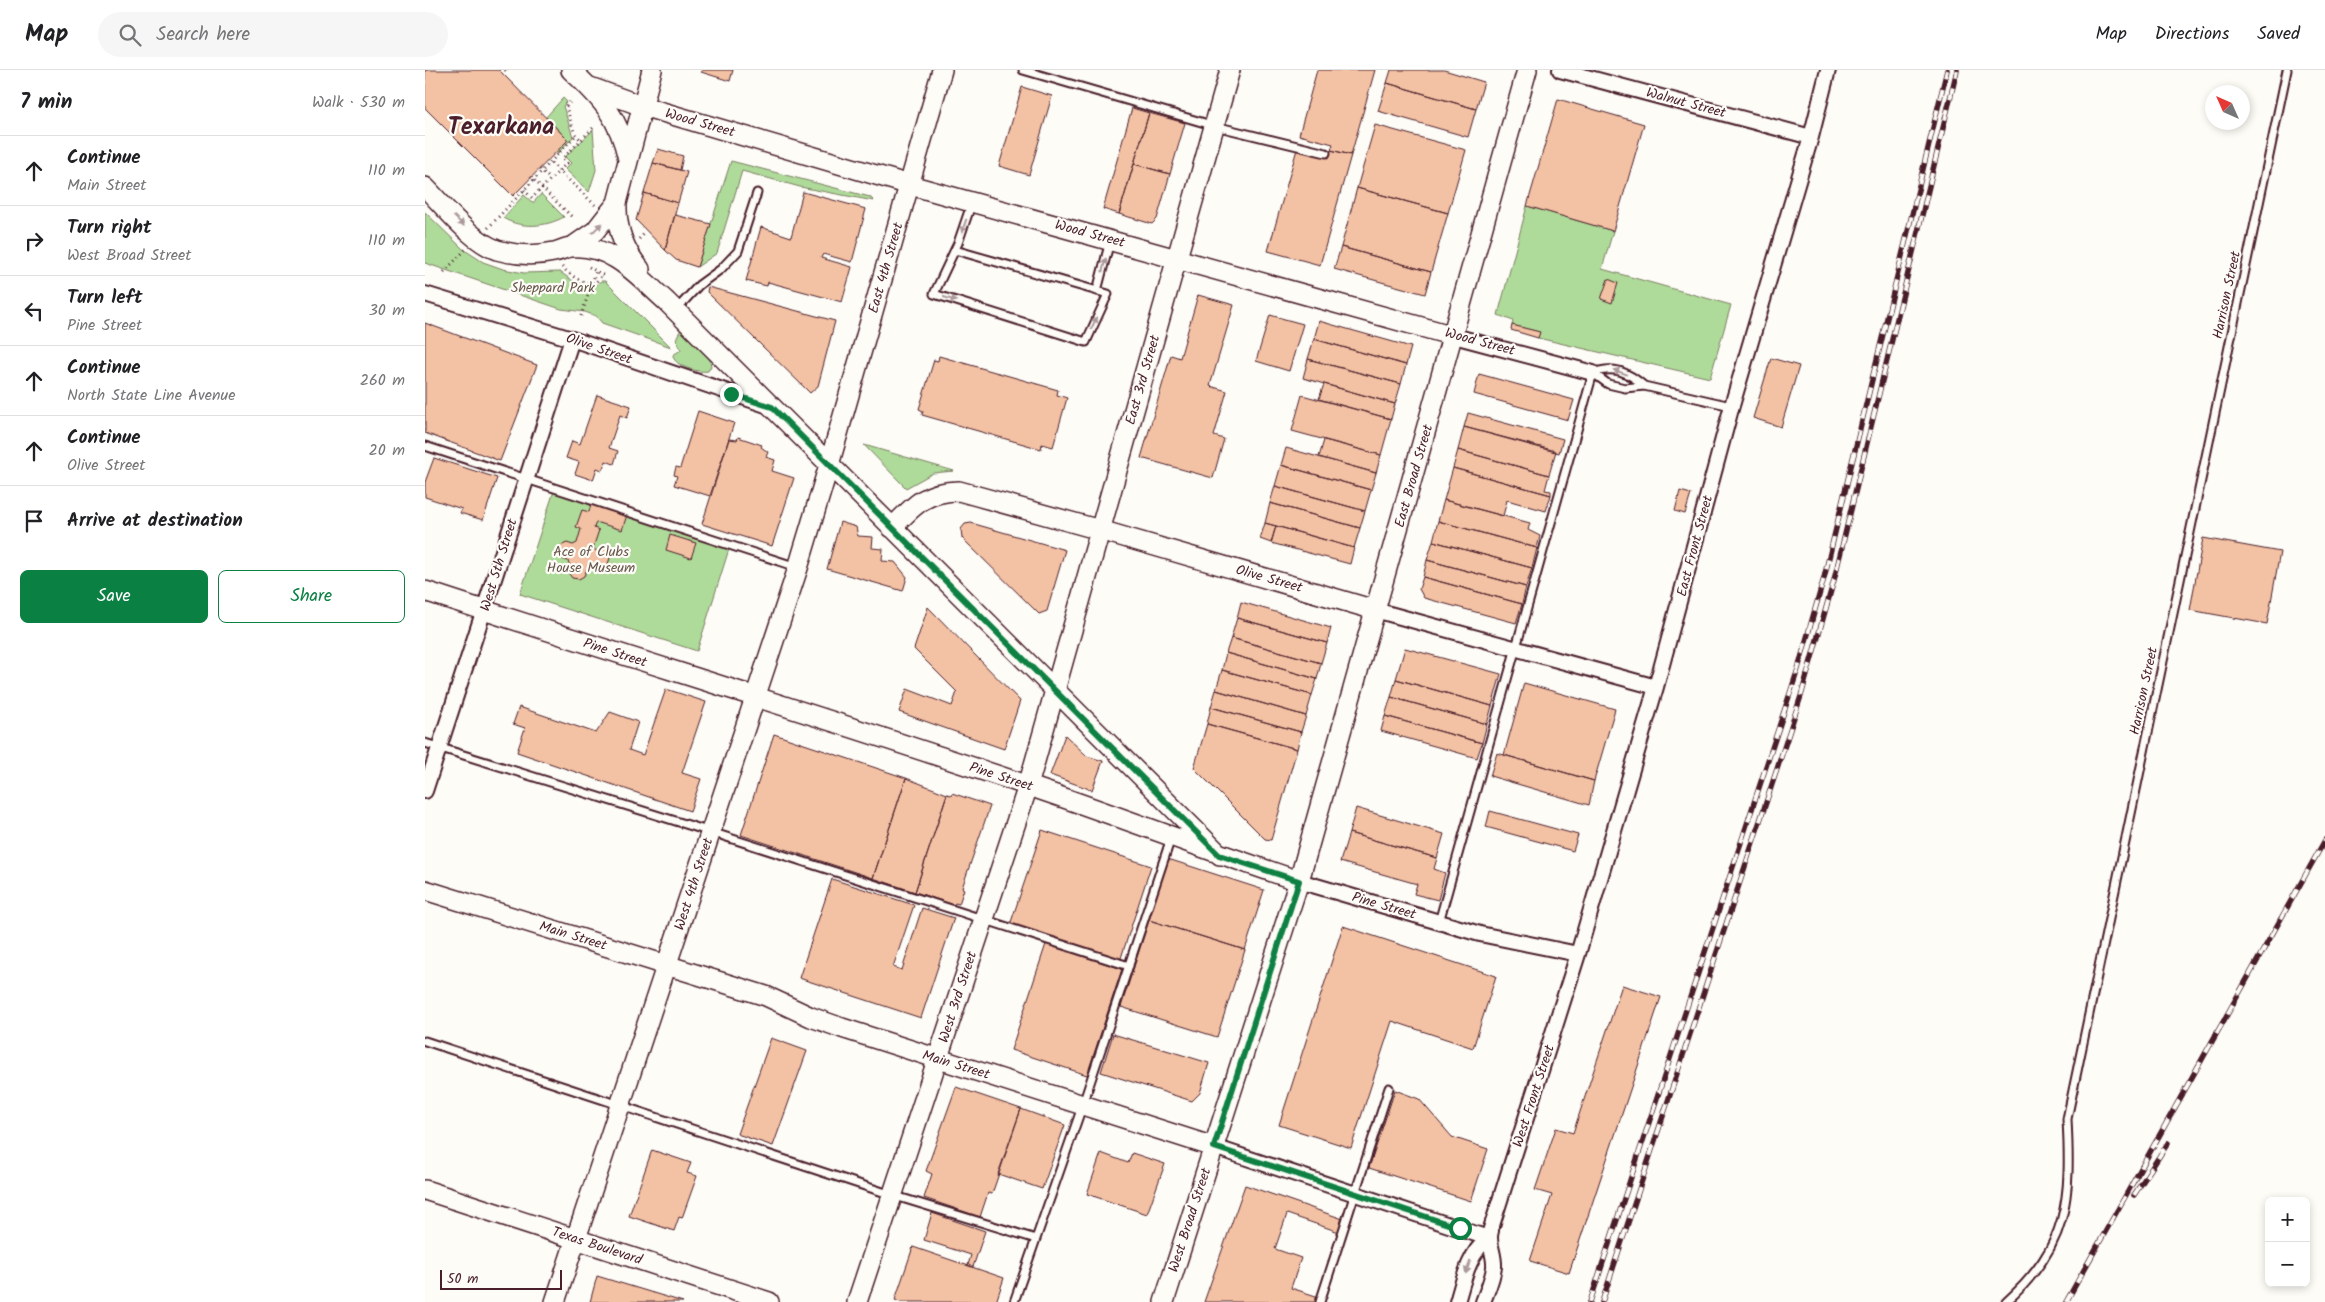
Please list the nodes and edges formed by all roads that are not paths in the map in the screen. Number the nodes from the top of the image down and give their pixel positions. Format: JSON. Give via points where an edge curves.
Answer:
{"nodes":[{"id":1,"x":571,"y":70,"type":"edge"},
{"id":2,"x":652,"y":70,"type":"edge"},
{"id":3,"x":942,"y":70,"type":"edge"},
{"id":4,"x":1023,"y":70,"type":"edge"},
{"id":5,"x":1230,"y":70,"type":"edge"},
{"id":6,"x":1527,"y":70,"type":"edge"},
{"id":7,"x":1560,"y":70,"type":"edge"},
{"id":8,"x":1828,"y":70,"type":"edge"},
{"id":9,"x":2287,"y":70,"type":"edge"},
{"id":10,"x":590,"y":88,"type":"junction"},
{"id":11,"x":642,"y":106,"type":"junction"},
{"id":12,"x":1215,"y":126,"type":"junction"},
{"id":13,"x":1811,"y":137,"type":"junction"},
{"id":14,"x":1326,"y":153,"type":"dead end"},
{"id":15,"x":628,"y":160,"type":"junction"},
{"id":16,"x":910,"y":185,"type":"junction"},
{"id":17,"x":425,"y":187,"type":"edge"},
{"id":18,"x":757,"y":193,"type":"dead end"},
{"id":19,"x":972,"y":202,"type":"junction"},
{"id":20,"x":617,"y":203,"type":"junction"},
{"id":21,"x":1110,"y":240,"type":"junction"},
{"id":22,"x":571,"y":247,"type":"junction"},
{"id":23,"x":955,"y":250,"type":"junction"},
{"id":24,"x":1178,"y":258,"type":"junction"},
{"id":25,"x":1097,"y":291,"type":"junction"},
{"id":26,"x":425,"y":294,"type":"edge"},
{"id":27,"x":671,"y":306,"type":"junction"},
{"id":28,"x":1454,"y":336,"type":"junction"},
{"id":29,"x":572,"y":339,"type":"junction"},
{"id":30,"x":1593,"y":372,"type":"junction"},
{"id":31,"x":1644,"y":386,"type":"junction"},
{"id":32,"x":1731,"y":406,"type":"junction"},
{"id":33,"x":772,"y":407,"type":"junction"},
{"id":34,"x":425,"y":446,"type":"edge"},
{"id":35,"x":829,"y":465,"type":"junction"},
{"id":36,"x":526,"y":479,"type":"junction"},
{"id":37,"x":892,"y":528,"type":"junction"},
{"id":38,"x":1100,"y":530,"type":"junction"},
{"id":39,"x":798,"y":568,"type":"junction"},
{"id":40,"x":425,"y":591,"type":"edge"},
{"id":41,"x":1375,"y":610,"type":"junction"},
{"id":42,"x":485,"y":611,"type":"junction"},
{"id":43,"x":1515,"y":649,"type":"junction"},
{"id":44,"x":1656,"y":687,"type":"junction"},
{"id":45,"x":1055,"y":691,"type":"junction"},
{"id":46,"x":755,"y":697,"type":"junction"},
{"id":47,"x":425,"y":743,"type":"edge"},
{"id":48,"x":439,"y":748,"type":"junction"},
{"id":49,"x":1028,"y":786,"type":"junction"},
{"id":50,"x":425,"y":791,"type":"edge"},
{"id":51,"x":711,"y":832,"type":"junction"},
{"id":52,"x":1172,"y":835,"type":"junction"},
{"id":53,"x":1219,"y":855,"type":"junction"},
{"id":54,"x":1299,"y":881,"type":"junction"},
{"id":55,"x":425,"y":890,"type":"edge"},
{"id":56,"x":983,"y":920,"type":"junction"},
{"id":57,"x":1439,"y":922,"type":"junction"},
{"id":58,"x":1578,"y":954,"type":"junction"},
{"id":59,"x":668,"y":966,"type":"junction"},
{"id":60,"x":1129,"y":966,"type":"junction"},
{"id":61,"x":425,"y":1041,"type":"edge"},
{"id":62,"x":937,"y":1059,"type":"junction"},
{"id":63,"x":1389,"y":1088,"type":"dead end"},
{"id":64,"x":1083,"y":1104,"type":"junction"},
{"id":65,"x":620,"y":1105,"type":"junction"},
{"id":66,"x":1214,"y":1147,"type":"junction"},
{"id":67,"x":425,"y":1190,"type":"edge"},
{"id":68,"x":1354,"y":1194,"type":"junction"},
{"id":69,"x":891,"y":1196,"type":"junction"},
{"id":70,"x":575,"y":1238,"type":"junction"},
{"id":71,"x":1489,"y":1238,"type":"junction"},
{"id":72,"x":1036,"y":1239,"type":"junction"},
{"id":73,"x":555,"y":1302,"type":"edge"},
{"id":74,"x":769,"y":1302,"type":"edge"},
{"id":75,"x":857,"y":1302,"type":"edge"},
{"id":76,"x":1014,"y":1302,"type":"edge"},
{"id":77,"x":1164,"y":1302,"type":"edge"},
{"id":78,"x":1320,"y":1302,"type":"edge"},
{"id":79,"x":1457,"y":1302,"type":"edge"},
{"id":80,"x":1483,"y":1302,"type":"edge"},
{"id":81,"x":2006,"y":1302,"type":"edge"}],
"edges":[{"from":1,"to":10,"type":"street"},
{"from":2,"to":11,"type":"street"},
{"from":3,"to":16,"type":"street","name":"East 4th Street"},
{"from":4,"to":12,"type":"lane"},
{"from":5,"to":12,"type":"street","name":"East 3rd Street"},
{"from":6,"to":28,"type":"street","name":"East Broad Street"},
{"from":7,"to":13,"type":"street","name":"Walnut Street"},
{"from":8,"to":13,"type":"street","name":"East Front Street"},
{"from":9,"to":81,"type":"lane","name":"Harrison Street","via":[[2067,1119],[2069,1169],[2065,1213],[2043,1260]]},
{"from":10,"to":11,"type":"street","name":"Wood Street"},
{"from":10,"to":15,"type":"street","via":[[620,129]]},
{"from":11,"to":15,"type":"street"},
{"from":11,"to":16,"type":"street","name":"Wood Street"},
{"from":12,"to":14,"type":"lane"},
{"from":12,"to":24,"type":"street","name":"East 3rd Street"},
{"from":13,"to":32,"type":"street","name":"East Front Street"},
{"from":15,"to":20,"type":"street"},
{"from":16,"to":19,"type":"street","name":"Wood Street"},
{"from":16,"to":35,"type":"street","name":"East 4th Street"},
{"from":17,"to":22,"type":"street","one_way":true,"via":[[477,239],[496,249],[540,255]]},
{"from":18,"to":27,"type":"lane","via":[[738,251],[721,269]]},
{"from":19,"to":21,"type":"street","name":"Wood Street"},
{"from":19,"to":23,"type":"lane","one_way":true},
{"from":22,"to":20,"type":"street","one_way":true,"via":[[595,231]]},
{"from":20,"to":27,"type":"street","via":[[618,223],[627,251]]},
{"from":21,"to":24,"type":"street","name":"Wood Street"},
{"from":25,"to":21,"type":"lane","one_way":true},
{"from":22,"to":27,"type":"street","via":[[612,255]]},
{"from":23,"to":25,"type":"lane"},
{"from":23,"to":25,"type":"lane","one_way":true,"via":[[934,294],[1086,342],[1108,294]]},
{"from":24,"to":28,"type":"street","name":"Wood Street"},
{"from":24,"to":38,"type":"street","name":"East 3rd Street"},
{"from":26,"to":29,"type":"street","name":"Olive Street"},
{"from":27,"to":33,"type":"street"},
{"from":28,"to":30,"type":"street","name":"Wood Street"},
{"from":28,"to":41,"type":"street","name":"East Broad Street"},
{"from":29,"to":33,"type":"street","name":"Olive Street"},
{"from":29,"to":36,"type":"street","name":"West 5th Street"},
{"from":30,"to":31,"type":"lane","via":[[1608,384],[1625,388]]},
{"from":31,"to":30,"type":"lane","one_way":true,"via":[[1614,369]]},
{"from":30,"to":43,"type":"lane"},
{"from":31,"to":32,"type":"lane"},
{"from":32,"to":44,"type":"street","name":"East Front Street"},
{"from":33,"to":35,"type":"street"},
{"from":34,"to":36,"type":"lane"},
{"from":35,"to":37,"type":"street"},
{"from":35,"to":39,"type":"street","name":"West 4th Street"},
{"from":36,"to":39,"type":"lane"},
{"from":36,"to":42,"type":"street","name":"West 5th Street"},
{"from":37,"to":38,"type":"street","name":"Olive Street","via":[[926,497],[942,491],[959,492]]},
{"from":37,"to":45,"type":"street"},
{"from":38,"to":41,"type":"street","name":"Olive Street"},
{"from":38,"to":45,"type":"street","name":"East 3rd Street"},
{"from":39,"to":46,"type":"street","name":"West 4th Street"},
{"from":40,"to":42,"type":"street","name":"Pine Street"},
{"from":41,"to":43,"type":"street","name":"Olive Street"},
{"from":41,"to":54,"type":"street","name":"East Broad Street"},
{"from":42,"to":46,"type":"street","name":"Pine Street"},
{"from":42,"to":48,"type":"street","name":"West 5th Street"},
{"from":43,"to":44,"type":"street","name":"Olive Street"},
{"from":43,"to":57,"type":"lane"},
{"from":44,"to":58,"type":"street","name":"East Front Street"},
{"from":45,"to":49,"type":"street","name":"West 3rd Street"},
{"from":45,"to":53,"type":"street"},
{"from":46,"to":49,"type":"street","name":"Pine Street"},
{"from":46,"to":51,"type":"street","name":"West 4th Street"},
{"from":47,"to":48,"type":"lane"},
{"from":48,"to":50,"type":"street","name":"West 5th Street"},
{"from":48,"to":51,"type":"lane"},
{"from":49,"to":52,"type":"street","name":"Pine Street"},
{"from":49,"to":56,"type":"street","name":"West 3rd Street"},
{"from":51,"to":56,"type":"lane"},
{"from":51,"to":59,"type":"street","name":"West 4th Street"},
{"from":52,"to":53,"type":"street","name":"Pine Street"},
{"from":52,"to":60,"type":"lane"},
{"from":53,"to":54,"type":"street","name":"Pine Street"},
{"from":54,"to":57,"type":"street","name":"Pine Street"},
{"from":54,"to":66,"type":"street","name":"West Broad Street"},
{"from":55,"to":59,"type":"street","name":"Main Street"},
{"from":56,"to":60,"type":"lane"},
{"from":56,"to":62,"type":"street","name":"West 3rd Street"},
{"from":57,"to":58,"type":"street","name":"Pine Street"},
{"from":58,"to":71,"type":"street","name":"West Front Street"},
{"from":59,"to":62,"type":"street","name":"Main Street","via":[[766,996],[811,1017]]},
{"from":59,"to":65,"type":"street","name":"West 4th Street"},
{"from":60,"to":64,"type":"lane"},
{"from":61,"to":65,"type":"lane"},
{"from":62,"to":64,"type":"street","name":"Main Street"},
{"from":62,"to":69,"type":"street","name":"West 3rd Street"},
{"from":63,"to":68,"type":"lane"},
{"from":64,"to":66,"type":"street","name":"Main Street"},
{"from":64,"to":72,"type":"lane"},
{"from":65,"to":69,"type":"lane"},
{"from":65,"to":70,"type":"street","name":"West 4th Street"},
{"from":66,"to":68,"type":"street","name":"Main Street"},
{"from":66,"to":77,"type":"street","name":"West Broad Street"},
{"from":67,"to":70,"type":"street","name":"Texas Boulevard"},
{"from":68,"to":71,"type":"street","name":"Main Street"},
{"from":68,"to":78,"type":"lane"},
{"from":69,"to":72,"type":"lane"},
{"from":69,"to":75,"type":"street","name":"West 3rd Street"},
{"from":70,"to":73,"type":"street","name":"West 4th Street"},
{"from":70,"to":74,"type":"street","name":"Texas Boulevard"},
{"from":71,"to":79,"type":"street","name":"West Front Street","one_way":true,"via":[[1471,1258]]},
{"from":71,"to":80,"type":"street","name":"West Front Street","via":[[1494,1267]]},
{"from":72,"to":76,"type":"lane"}]}
